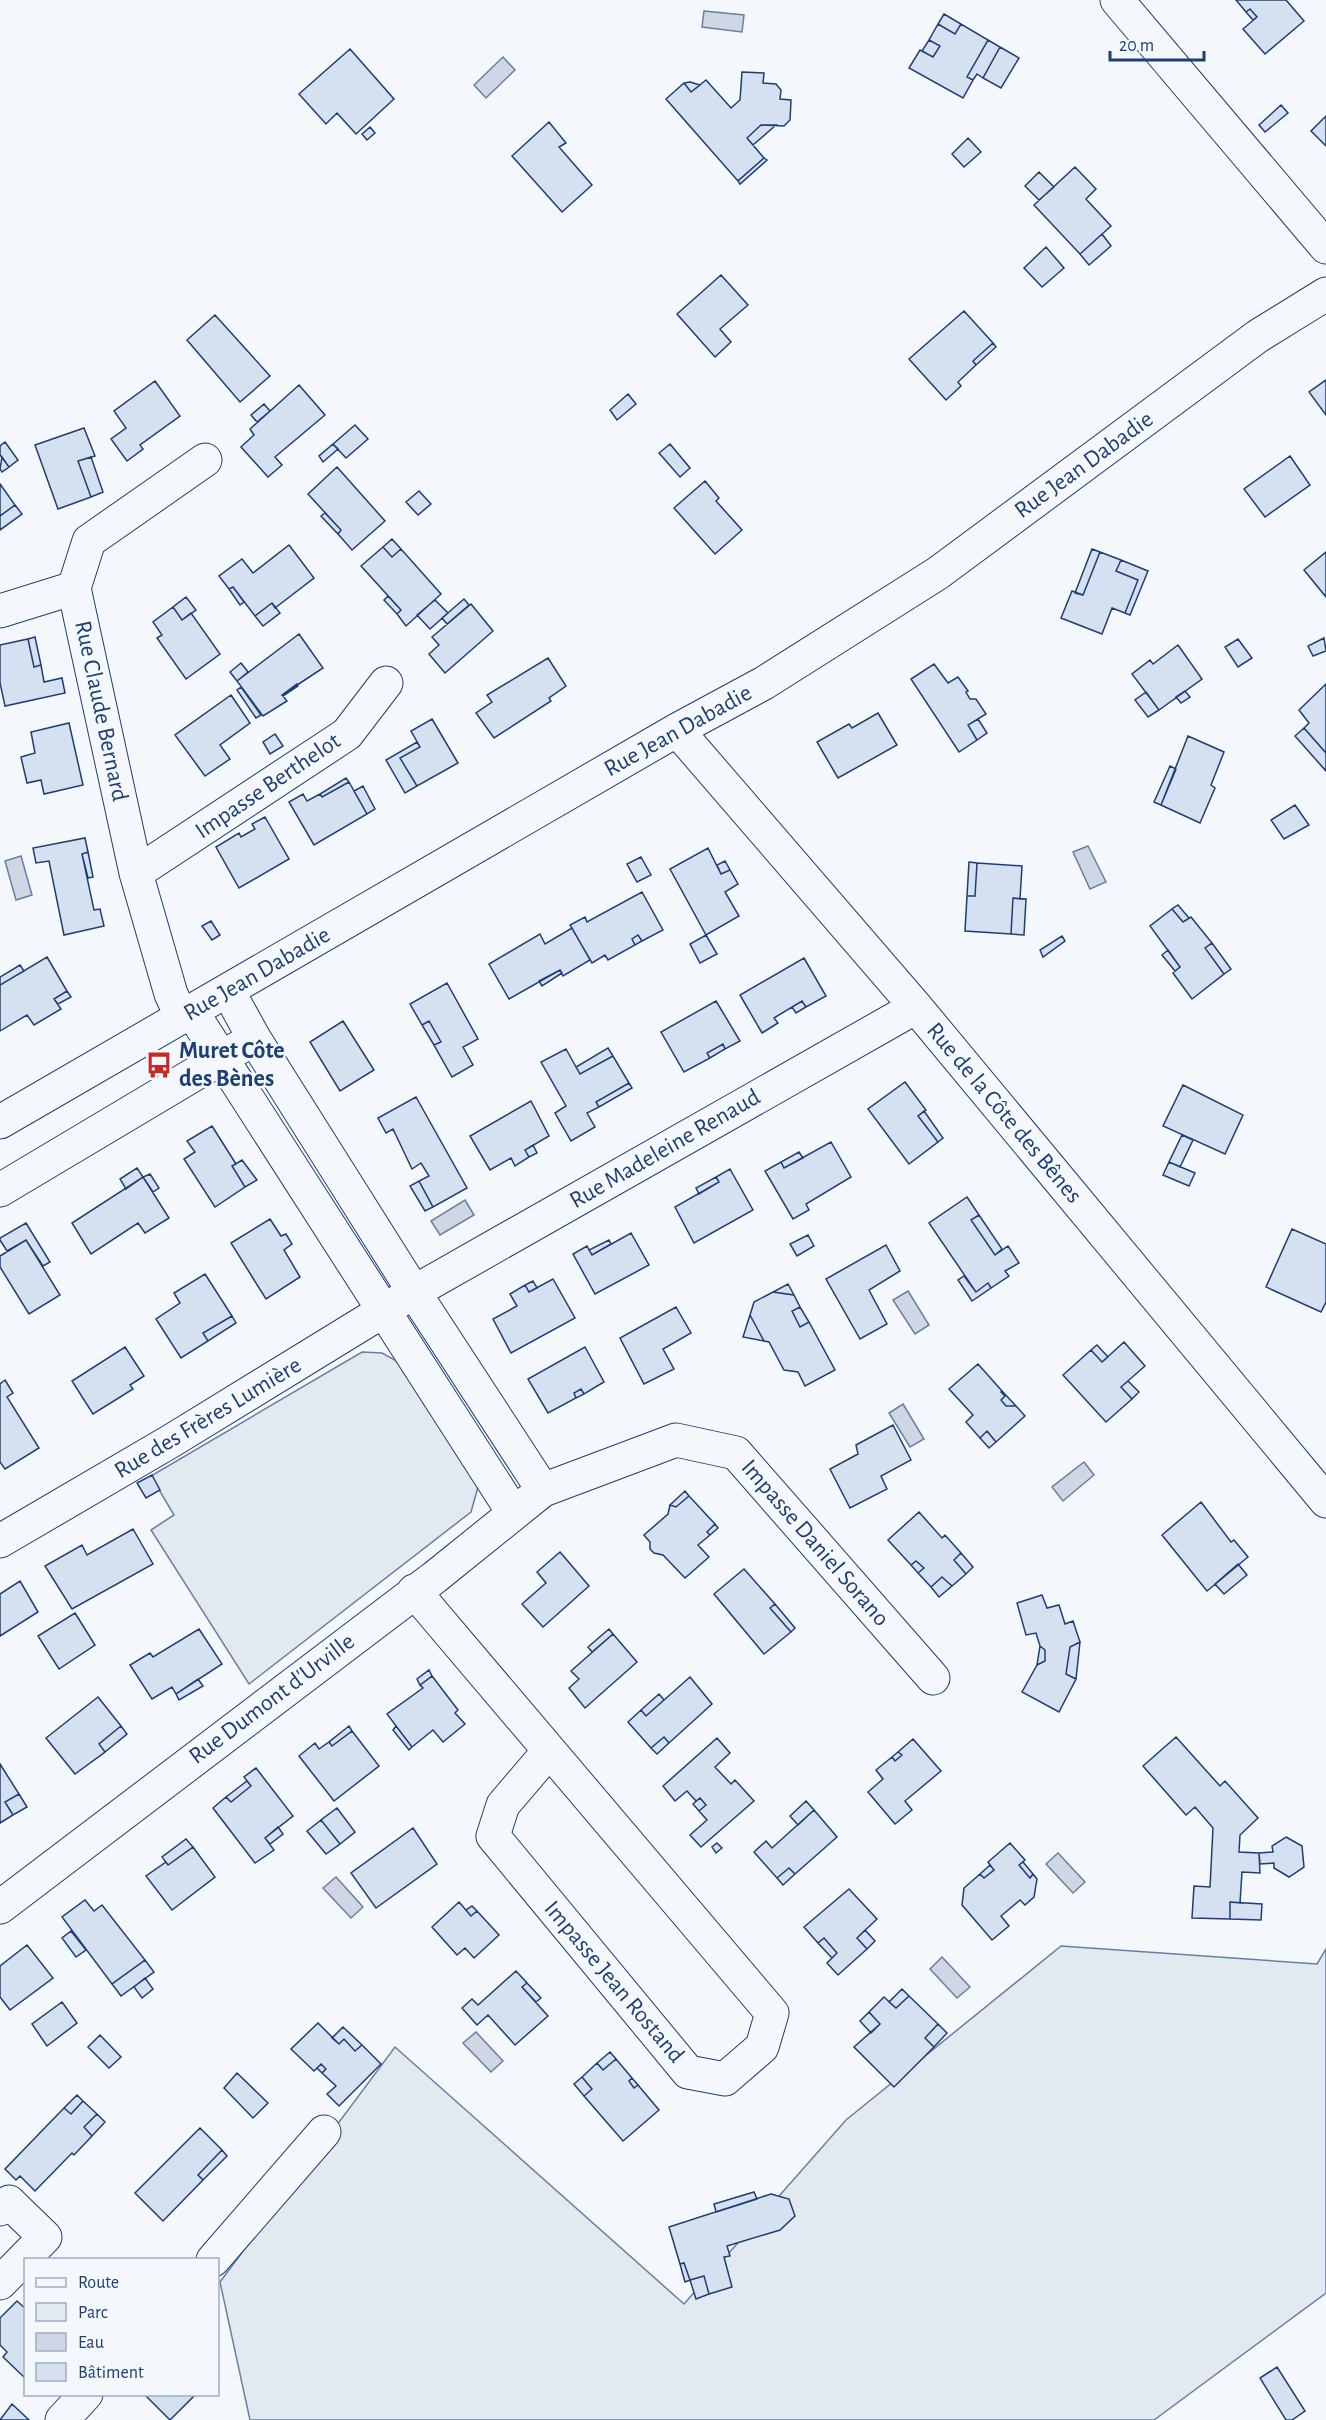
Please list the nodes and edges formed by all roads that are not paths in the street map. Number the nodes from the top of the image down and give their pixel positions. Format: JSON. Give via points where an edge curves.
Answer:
{"nodes":[{"id":1,"x":1117,"y":0,"type":"edge"},
{"id":2,"x":1326,"y":247,"type":"edge"},
{"id":3,"x":1326,"y":294,"type":"edge"},
{"id":4,"x":205,"y":460,"type":"dead end"},
{"id":5,"x":74,"y":588,"type":"junction"},
{"id":6,"x":0,"y":610,"type":"edge"},
{"id":7,"x":386,"y":683,"type":"dead end"},
{"id":8,"x":677,"y":730,"type":"junction"},
{"id":9,"x":136,"y":873,"type":"junction"},
{"id":10,"x":228,"y":991,"type":"junction"},
{"id":11,"x":916,"y":1006,"type":"junction"},
{"id":12,"x":187,"y":1015,"type":"junction"},
{"id":13,"x":254,"y":1038,"type":"junction"},
{"id":14,"x":223,"y":1059,"type":"junction"},
{"id":15,"x":0,"y":1122,"type":"edge"},
{"id":16,"x":0,"y":1190,"type":"edge"},
{"id":17,"x":414,"y":1292,"type":"junction"},
{"id":18,"x":384,"y":1311,"type":"junction"},
{"id":19,"x":543,"y":1490,"type":"junction"},
{"id":20,"x":1326,"y":1501,"type":"edge"},
{"id":21,"x":513,"y":1512,"type":"junction"},
{"id":22,"x":0,"y":1541,"type":"edge"},
{"id":23,"x":414,"y":1591,"type":"junction"},
{"id":24,"x":933,"y":1678,"type":"dead end"},
{"id":25,"x":549,"y":1751,"type":"junction"},
{"id":26,"x":0,"y":1907,"type":"edge"},
{"id":27,"x":324,"y":2132,"type":"dead end"},
{"id":28,"x":0,"y":2209,"type":"edge"},
{"id":29,"x":24,"y":2258,"type":"edge"},
{"id":30,"x":24,"y":2258,"type":"edge"},
{"id":31,"x":214,"y":2258,"type":"edge"},
{"id":32,"x":0,"y":2283,"type":"edge"},
{"id":33,"x":84,"y":2396,"type":"edge"},
{"id":34,"x":62,"y":2420,"type":"edge"}],
"edges":[{"from":1,"to":2,"type":"street"},
{"from":3,"to":8,"type":"street","name":"Rue Jean Dabadie","via":[[1258,336],[938,573],[764,682]]},
{"from":4,"to":5,"type":"street","name":"Rue Claude Bernard","via":[[89,542]]},
{"from":5,"to":6,"type":"street"},
{"from":5,"to":9,"type":"street","name":"Rue Claude Bernard"},
{"from":7,"to":9,"type":"street","name":"Impasse Berthelot","via":[[346,734]]},
{"from":8,"to":10,"type":"street","name":"Rue Jean Dabadie"},
{"from":8,"to":11,"type":"street","name":"Rue de la Côte des Bênes"},
{"from":9,"to":12,"type":"street","name":"Rue Claude Bernard","via":[[171,994]]},
{"from":10,"to":12,"type":"street","name":"Rue Jean Dabadie"},
{"from":10,"to":13,"type":"street"},
{"from":11,"to":17,"type":"street","name":"Rue Madeleine Renaud"},
{"from":11,"to":20,"type":"street","name":"Rue de la Côte des Bênes"},
{"from":12,"to":14,"type":"street","name":"Rue Claude Bernard"},
{"from":12,"to":15,"type":"street","name":"Rue Jean Dabadie"},
{"from":13,"to":14,"type":"street"},
{"from":13,"to":17,"type":"street"},
{"from":14,"to":16,"type":"street"},
{"from":14,"to":18,"type":"street","name":"Rue Claude Bernard"},
{"from":17,"to":18,"type":"street","name":"Rue des Frères Lumière"},
{"from":17,"to":19,"type":"street"},
{"from":18,"to":21,"type":"street","name":"Rue Claude Bernard"},
{"from":18,"to":22,"type":"street","name":"Rue des Frères Lumière"},
{"from":19,"to":21,"type":"street","name":"Rue Dumont d'Urville"},
{"from":19,"to":24,"type":"street","name":"Impasse Daniel Sorano","via":[[676,1440],[736,1453]]},
{"from":21,"to":23,"type":"street","name":"Rue Dumont d'Urville"},
{"from":23,"to":25,"type":"street","name":"Impasse Jean Rostand"},
{"from":23,"to":26,"type":"street","name":"Rue Dumont d'Urville"},
{"from":25,"to":25,"type":"street","name":"Impasse Jean Rostand","via":[[503,1805],[493,1836],[688,2072],[725,2079],[762,2047],[772,2013]]},
{"from":27,"to":31,"type":"street"},
{"from":28,"to":30,"type":"street","via":[[9,2202],[45,2237]]},
{"from":29,"to":32,"type":"street"},
{"from":33,"to":34,"type":"street"}]}
